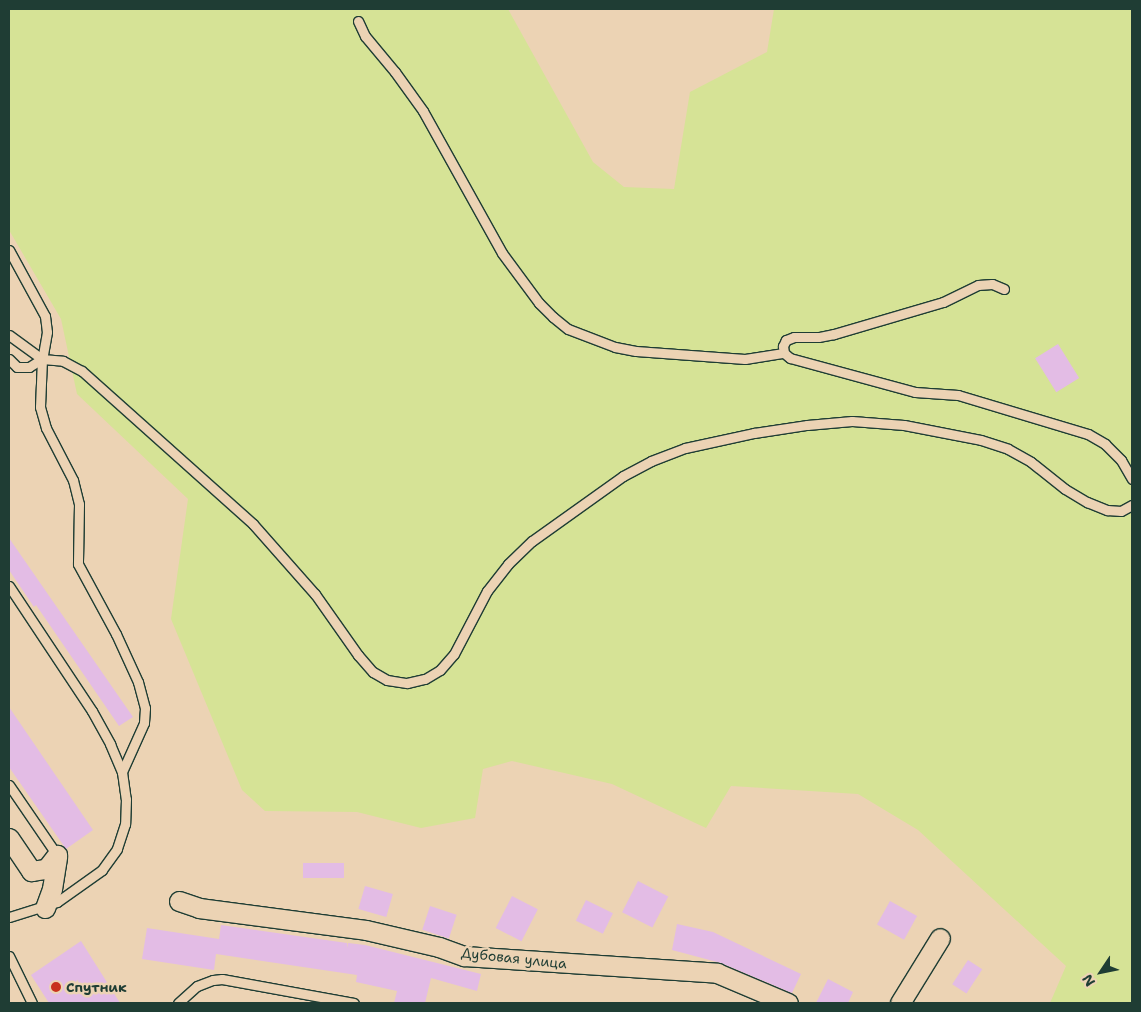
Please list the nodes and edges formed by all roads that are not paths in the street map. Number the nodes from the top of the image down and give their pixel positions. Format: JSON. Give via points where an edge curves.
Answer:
{"nodes":[{"id":1,"x":358,"y":21,"type":"dead end"},
{"id":2,"x":9,"y":250,"type":"edge"},
{"id":3,"x":1004,"y":289,"type":"dead end"},
{"id":4,"x":9,"y":335,"type":"edge"},
{"id":5,"x":784,"y":353,"type":"junction"},
{"id":6,"x":42,"y":359,"type":"junction"},
{"id":7,"x":9,"y":360,"type":"edge"},
{"id":8,"x":1132,"y":479,"type":"edge"},
{"id":9,"x":1132,"y":505,"type":"edge"},
{"id":10,"x":9,"y":586,"type":"edge"},
{"id":11,"x":122,"y":772,"type":"junction"},
{"id":12,"x":9,"y":785,"type":"edge"},
{"id":13,"x":9,"y":838,"type":"edge"},
{"id":14,"x":57,"y":855,"type":"junction"},
{"id":15,"x":178,"y":901,"type":"dead end"},
{"id":16,"x":45,"y":908,"type":"junction"},
{"id":17,"x":9,"y":917,"type":"edge"},
{"id":18,"x":940,"y":938,"type":"dead end"},
{"id":19,"x":9,"y":956,"type":"edge"},
{"id":20,"x":32,"y":1003,"type":"edge"},
{"id":21,"x":178,"y":1003,"type":"edge"},
{"id":22,"x":354,"y":1003,"type":"edge"},
{"id":23,"x":788,"y":1003,"type":"edge"},
{"id":24,"x":900,"y":1003,"type":"edge"}],
"edges":[{"from":1,"to":5,"type":"lane","via":[[365,36],[423,111],[502,252],[539,303],[568,329],[615,347],[636,351],[745,359]]},
{"from":2,"to":6,"type":"lane","via":[[45,316],[48,332]]},
{"from":3,"to":5,"type":"lane","via":[[992,284],[978,285],[943,302],[834,334],[794,337],[786,340]]},
{"from":4,"to":6,"type":"lane"},
{"from":5,"to":8,"type":"lane","via":[[790,358],[915,392],[958,395],[1088,434],[1105,444],[1121,460]]},
{"from":6,"to":7,"type":"lane","via":[[29,368],[17,367]]},
{"from":6,"to":9,"type":"lane","via":[[63,361],[82,371],[253,524],[315,594],[373,672],[387,680],[407,683],[425,679],[440,670],[454,654],[487,591],[532,541],[623,476],[685,448],[807,425],[852,421],[904,425],[981,440],[1008,449],[1031,462],[1065,489],[1107,510],[1121,511]]},
{"from":6,"to":11,"type":"lane","via":[[40,407],[46,428],[73,480],[79,504],[78,564],[116,634],[138,682],[145,708],[144,724]]},
{"from":10,"to":11,"type":"lane","via":[[92,712]]},
{"from":11,"to":16,"type":"lane","via":[[125,824],[117,849],[102,870]]},
{"from":12,"to":14,"type":"lane"},
{"from":13,"to":14,"type":"street","via":[[32,871],[46,869]]},
{"from":14,"to":16,"type":"street","via":[[52,889]]},
{"from":15,"to":23,"type":"street","name":"Дубовая улица","via":[[199,908],[366,930],[464,956],[717,974]]},
{"from":16,"to":17,"type":"lane"},
{"from":18,"to":24,"type":"street"},
{"from":19,"to":20,"type":"lane"},
{"from":21,"to":22,"type":"lane","via":[[197,986],[222,979]]}]}
